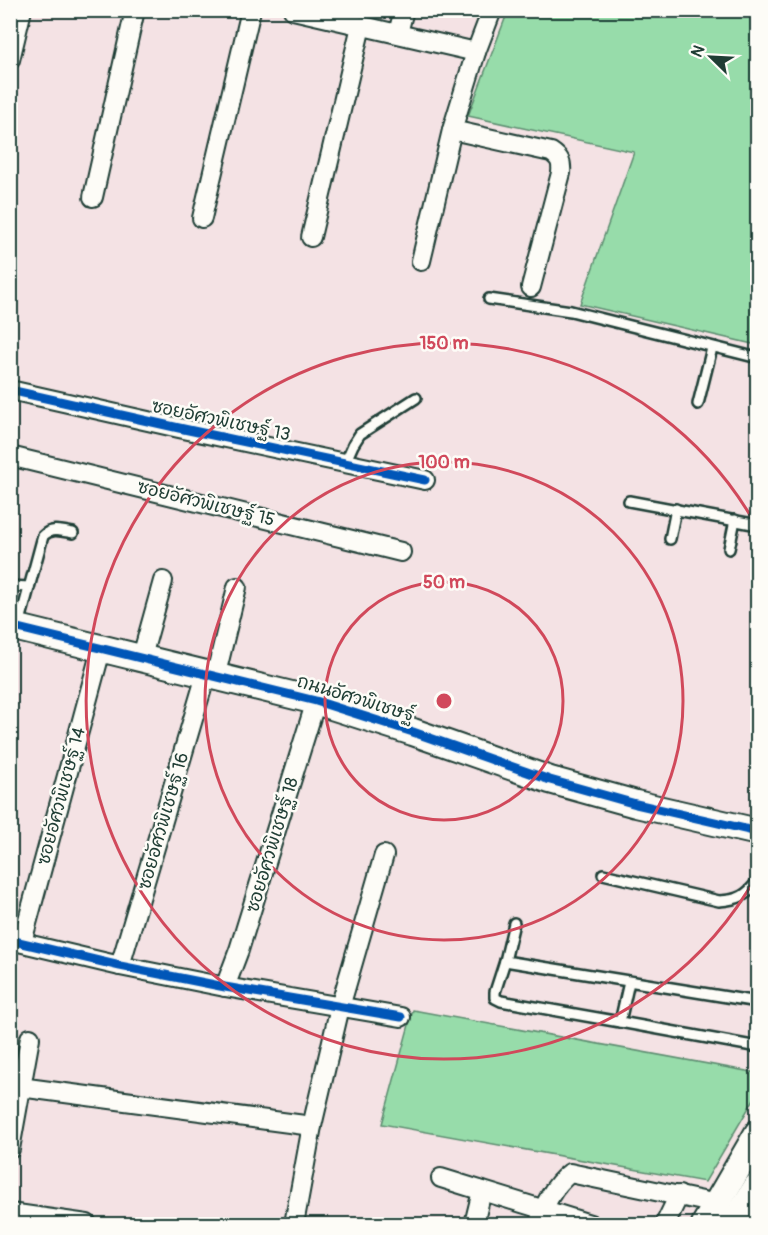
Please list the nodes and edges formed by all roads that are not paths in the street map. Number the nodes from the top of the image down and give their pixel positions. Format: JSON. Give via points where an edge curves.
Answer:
{"nodes":[{"id":1,"x":22,"y":10,"type":"edge"},
{"id":2,"x":135,"y":10,"type":"edge"},
{"id":3,"x":251,"y":10,"type":"edge"},
{"id":4,"x":293,"y":10,"type":"edge"},
{"id":5,"x":404,"y":10,"type":"edge"},
{"id":6,"x":492,"y":10,"type":"edge"},
{"id":7,"x":361,"y":26,"type":"junction"},
{"id":8,"x":398,"y":33,"type":"junction"},
{"id":9,"x":476,"y":52,"type":"junction"},
{"id":10,"x":10,"y":60,"type":"edge"},
{"id":11,"x":452,"y":130,"type":"junction"},
{"id":12,"x":93,"y":197,"type":"dead end"},
{"id":13,"x":202,"y":218,"type":"dead end"},
{"id":14,"x":311,"y":237,"type":"dead end"},
{"id":15,"x":421,"y":261,"type":"dead end"},
{"id":16,"x":531,"y":287,"type":"dead end"},
{"id":17,"x":489,"y":299,"type":"dead end"},
{"id":18,"x":712,"y":348,"type":"junction"},
{"id":19,"x":758,"y":358,"type":"edge"},
{"id":20,"x":10,"y":390,"type":"edge"},
{"id":21,"x":416,"y":398,"type":"dead end"},
{"id":22,"x":698,"y":404,"type":"dead end"},
{"id":23,"x":10,"y":456,"type":"edge"},
{"id":24,"x":345,"y":464,"type":"junction"},
{"id":25,"x":425,"y":480,"type":"dead end"},
{"id":26,"x":629,"y":501,"type":"dead end"},
{"id":27,"x":676,"y":510,"type":"junction"},
{"id":28,"x":735,"y":520,"type":"junction"},
{"id":29,"x":758,"y":525,"type":"edge"},
{"id":30,"x":73,"y":533,"type":"dead end"},
{"id":31,"x":670,"y":539,"type":"dead end"},
{"id":32,"x":729,"y":549,"type":"dead end"},
{"id":33,"x":401,"y":552,"type":"dead end"},
{"id":34,"x":163,"y":581,"type":"dead end"},
{"id":35,"x":10,"y":586,"type":"edge"},
{"id":36,"x":237,"y":586,"type":"dead end"},
{"id":37,"x":29,"y":587,"type":"junction"},
{"id":38,"x":14,"y":627,"type":"edge"},
{"id":39,"x":101,"y":650,"type":"junction"},
{"id":40,"x":141,"y":660,"type":"junction"},
{"id":41,"x":211,"y":676,"type":"junction"},
{"id":42,"x":316,"y":701,"type":"junction"},
{"id":43,"x":758,"y":832,"type":"edge"},
{"id":44,"x":384,"y":855,"type":"dead end"},
{"id":45,"x":603,"y":874,"type":"dead end"},
{"id":46,"x":758,"y":880,"type":"edge"},
{"id":47,"x":514,"y":924,"type":"dead end"},
{"id":48,"x":16,"y":941,"type":"edge"},
{"id":49,"x":505,"y":961,"type":"junction"},
{"id":50,"x":120,"y":966,"type":"junction"},
{"id":51,"x":629,"y":982,"type":"junction"},
{"id":52,"x":225,"y":987,"type":"junction"},
{"id":53,"x":758,"y":1002,"type":"edge"},
{"id":54,"x":340,"y":1007,"type":"junction"},
{"id":55,"x":401,"y":1017,"type":"dead end"},
{"id":56,"x":620,"y":1022,"type":"junction"},
{"id":57,"x":30,"y":1038,"type":"dead end"},
{"id":58,"x":758,"y":1047,"type":"edge"},
{"id":59,"x":20,"y":1087,"type":"junction"},
{"id":60,"x":312,"y":1126,"type":"junction"},
{"id":61,"x":758,"y":1133,"type":"edge"},
{"id":62,"x":10,"y":1149,"type":"edge"},
{"id":63,"x":441,"y":1178,"type":"dead end"},
{"id":64,"x":758,"y":1186,"type":"edge"},
{"id":65,"x":482,"y":1191,"type":"junction"},
{"id":66,"x":679,"y":1195,"type":"junction"},
{"id":67,"x":10,"y":1213,"type":"edge"},
{"id":68,"x":711,"y":1214,"type":"edge"},
{"id":69,"x":540,"y":1217,"type":"edge"},
{"id":70,"x":758,"y":1219,"type":"edge"},
{"id":71,"x":87,"y":1224,"type":"edge"},
{"id":72,"x":294,"y":1224,"type":"edge"},
{"id":73,"x":474,"y":1224,"type":"edge"},
{"id":74,"x":590,"y":1224,"type":"edge"},
{"id":75,"x":665,"y":1224,"type":"edge"},
{"id":76,"x":735,"y":1224,"type":"edge"},
{"id":77,"x":754,"y":1224,"type":"edge"}],
"edges":[{"from":1,"to":10,"type":"street"},
{"from":2,"to":12,"type":"street"},
{"from":3,"to":13,"type":"street"},
{"from":4,"to":7,"type":"street"},
{"from":5,"to":8,"type":"street"},
{"from":6,"to":9,"type":"street"},
{"from":7,"to":8,"type":"street"},
{"from":7,"to":14,"type":"street"},
{"from":8,"to":9,"type":"street"},
{"from":9,"to":11,"type":"street"},
{"from":11,"to":15,"type":"street"},
{"from":11,"to":16,"type":"street","via":[[550,152],[562,164]]},
{"from":17,"to":18,"type":"lane","via":[[571,311]]},
{"from":18,"to":19,"type":"lane"},
{"from":18,"to":22,"type":"lane"},
{"from":20,"to":24,"type":"street","name":"ซอยอัศวพิเชษฐ์ 13"},
{"from":21,"to":24,"type":"lane","via":[[360,434]]},
{"from":23,"to":33,"type":"street","name":"ซอยอัศวพิเชษฐ์ 15"},
{"from":24,"to":25,"type":"street","name":"ซอยอัศวพิเชษฐ์ 13"},
{"from":26,"to":27,"type":"lane"},
{"from":27,"to":28,"type":"lane"},
{"from":27,"to":31,"type":"lane"},
{"from":28,"to":29,"type":"lane"},
{"from":28,"to":32,"type":"lane"},
{"from":30,"to":37,"type":"lane","via":[[52,530],[43,536]]},
{"from":34,"to":40,"type":"street"},
{"from":35,"to":37,"type":"lane"},
{"from":36,"to":41,"type":"street","name":"ซอยอัศวพิเชษฐ์ 16"},
{"from":37,"to":38,"type":"lane"},
{"from":38,"to":39,"type":"street","name":"ถนนอัศวพิเชษฐ์"},
{"from":39,"to":40,"type":"street","name":"ถนนอัศวพิเชษฐ์"},
{"from":39,"to":48,"type":"street","name":"ซอยอัศวพิเชษฐ์ 14"},
{"from":40,"to":41,"type":"street","name":"ถนนอัศวพิเชษฐ์"},
{"from":41,"to":42,"type":"street","name":"ถนนอัศวพิเชษฐ์"},
{"from":41,"to":50,"type":"street","name":"ซอยอัศวพิเชษฐ์ 16"},
{"from":42,"to":43,"type":"street","name":"ถนนอัศวพิเชษฐ์","via":[[550,780]]},
{"from":42,"to":52,"type":"street","name":"ซอยอัศวพิเชษฐ์ 18"},
{"from":44,"to":54,"type":"street"},
{"from":45,"to":46,"type":"lane","via":[[719,901],[736,900],[752,890]]},
{"from":47,"to":49,"type":"lane"},
{"from":48,"to":50,"type":"street"},
{"from":49,"to":51,"type":"lane"},
{"from":49,"to":56,"type":"lane","via":[[495,998]]},
{"from":50,"to":52,"type":"street"},
{"from":51,"to":53,"type":"lane"},
{"from":51,"to":56,"type":"lane"},
{"from":52,"to":54,"type":"street"},
{"from":54,"to":55,"type":"street"},
{"from":54,"to":60,"type":"street"},
{"from":56,"to":58,"type":"lane"},
{"from":57,"to":59,"type":"street"},
{"from":59,"to":60,"type":"street"},
{"from":59,"to":62,"type":"street"},
{"from":60,"to":72,"type":"street"},
{"from":61,"to":68,"type":"street"},
{"from":63,"to":65,"type":"street"},
{"from":64,"to":76,"type":"main road"},
{"from":65,"to":69,"type":"street"},
{"from":65,"to":73,"type":"street"},
{"from":66,"to":68,"type":"street"},
{"from":66,"to":69,"type":"street","via":[[570,1173]]},
{"from":66,"to":75,"type":"street"},
{"from":67,"to":71,"type":"street"},
{"from":69,"to":74,"type":"street"},
{"from":70,"to":77,"type":"main road"}]}
